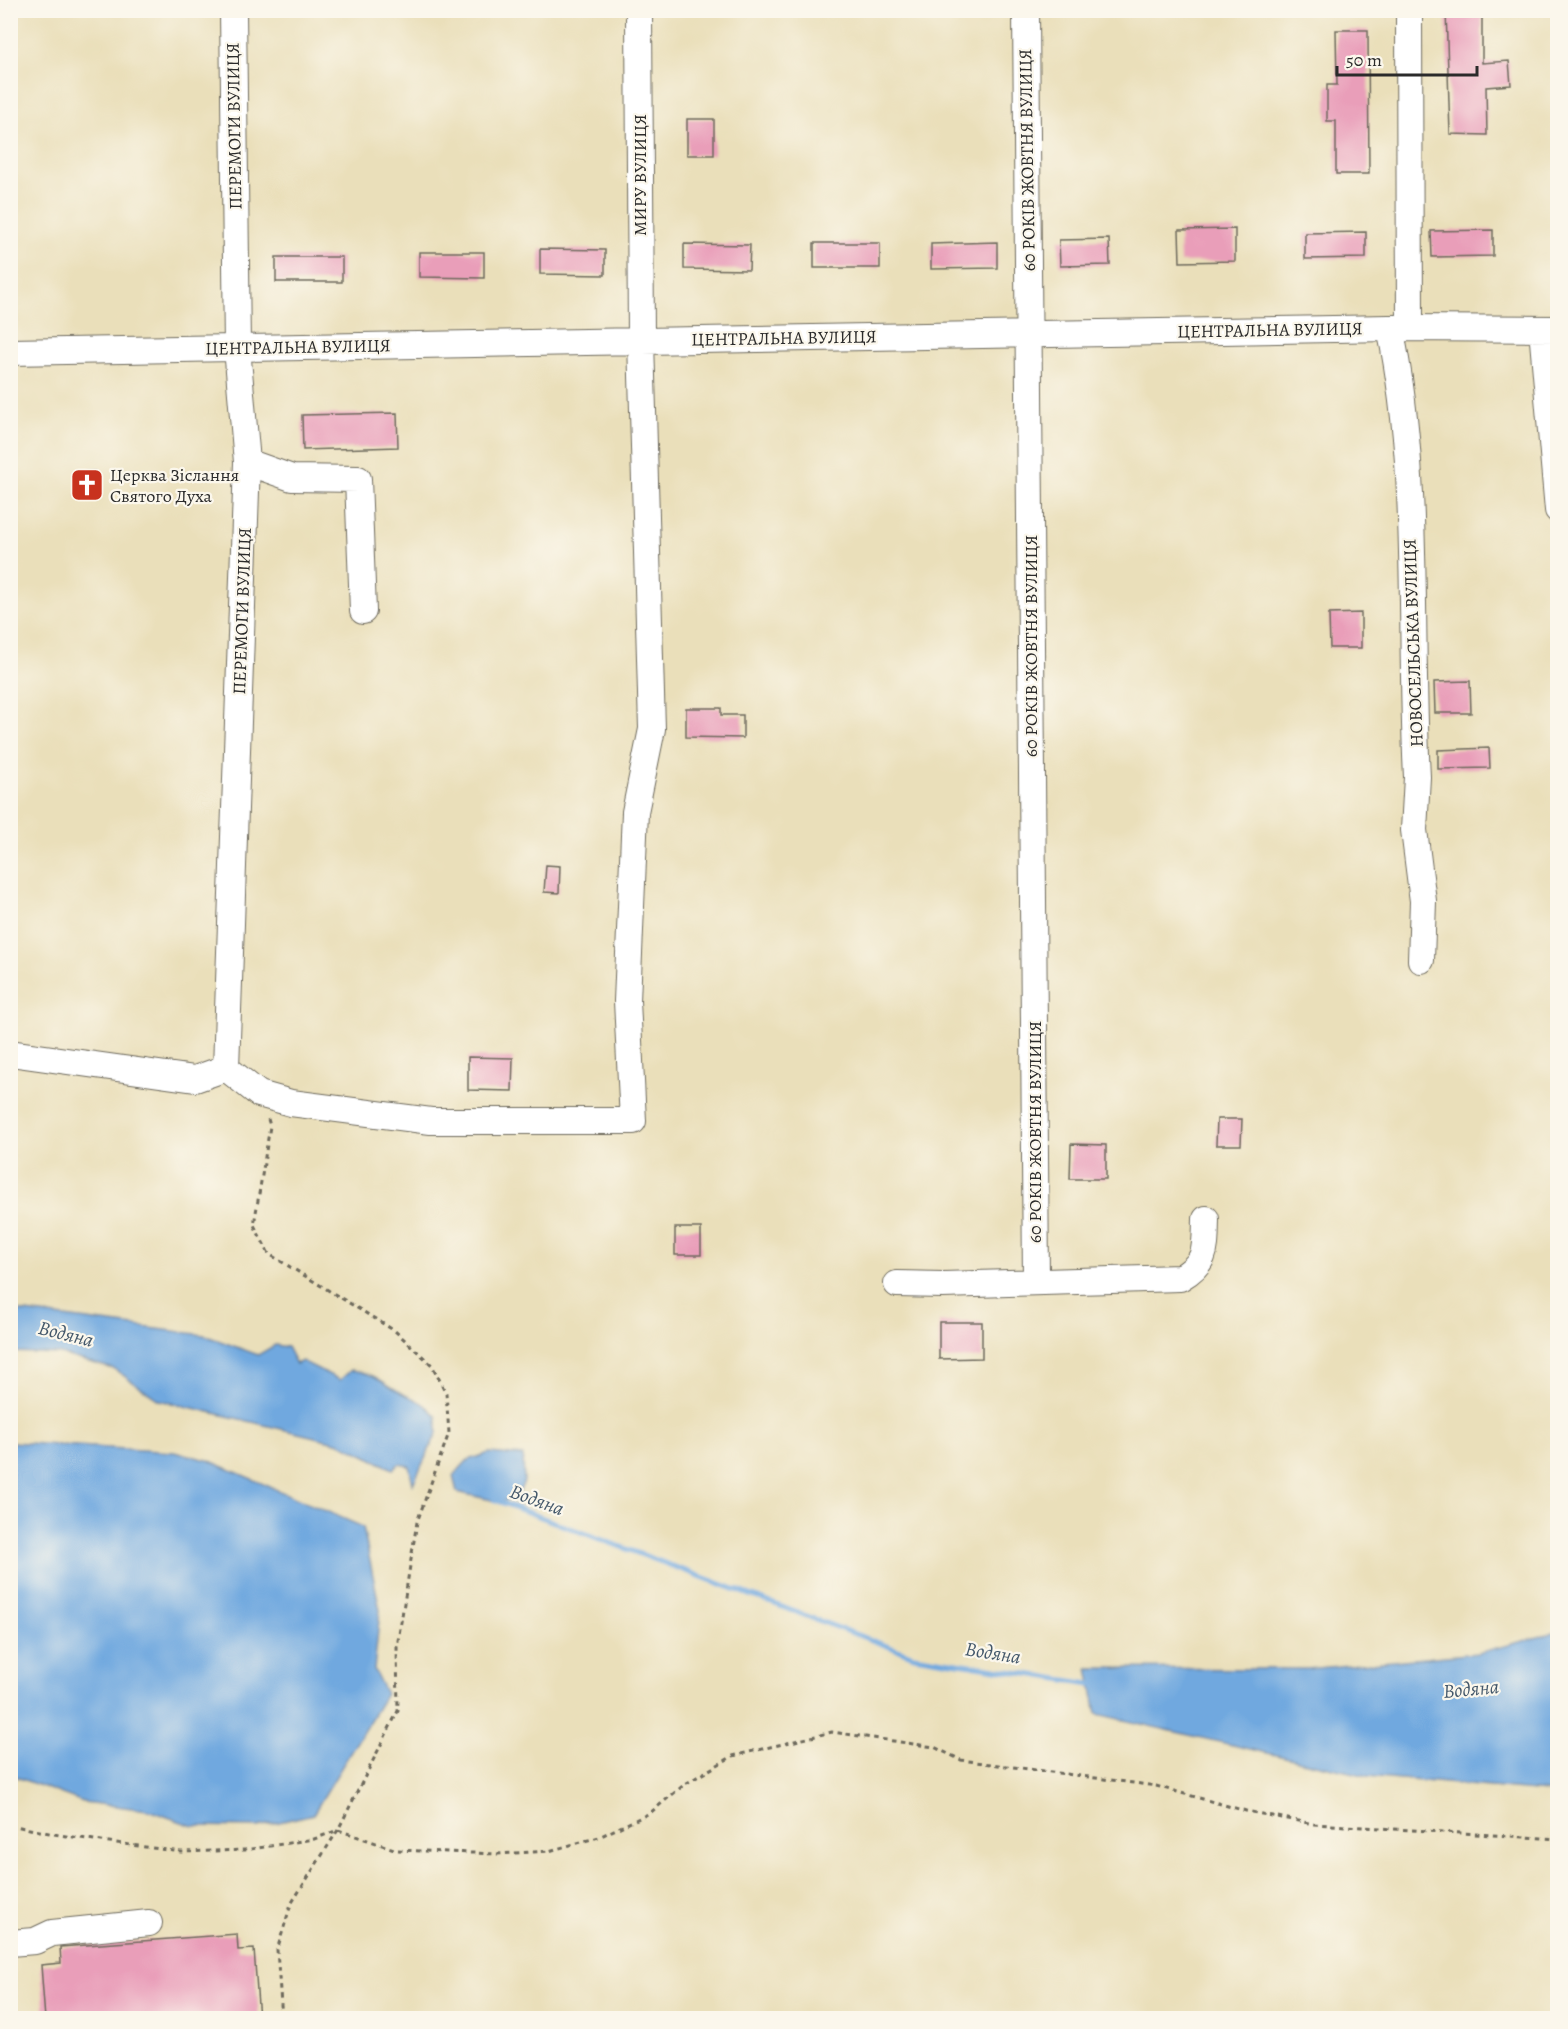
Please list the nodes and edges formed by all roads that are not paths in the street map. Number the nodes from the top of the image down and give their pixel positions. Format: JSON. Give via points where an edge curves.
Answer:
{"nodes":[{"id":1,"x":233,"y":10,"type":"edge"},
{"id":2,"x":639,"y":10,"type":"edge"},
{"id":3,"x":1026,"y":10,"type":"edge"},
{"id":4,"x":1409,"y":10,"type":"edge"},
{"id":5,"x":1400,"y":328,"type":"junction"},
{"id":6,"x":1550,"y":329,"type":"edge"},
{"id":7,"x":1029,"y":334,"type":"junction"},
{"id":8,"x":641,"y":340,"type":"junction"},
{"id":9,"x":237,"y":348,"type":"junction"},
{"id":10,"x":10,"y":352,"type":"edge"},
{"id":11,"x":247,"y":462,"type":"junction"},
{"id":12,"x":1557,"y":510,"type":"edge"},
{"id":13,"x":363,"y":611,"type":"dead end"},
{"id":14,"x":1421,"y":960,"type":"dead end"},
{"id":15,"x":10,"y":1053,"type":"edge"},
{"id":16,"x":226,"y":1068,"type":"junction"},
{"id":17,"x":1206,"y":1220,"type":"dead end"},
{"id":18,"x":1036,"y":1282,"type":"junction"},
{"id":19,"x":897,"y":1284,"type":"dead end"},
{"id":20,"x":149,"y":1923,"type":"dead end"},
{"id":21,"x":10,"y":1943,"type":"edge"}],
"edges":[{"from":1,"to":9,"type":"street","name":"ПЕРЕМОГИ ВУЛИЦЯ"},
{"from":2,"to":8,"type":"street","name":"МИРУ ВУЛИЦЯ"},
{"from":3,"to":7,"type":"street","name":"60 РОКІВ ЖОВТНЯ ВУЛИЦЯ"},
{"from":4,"to":5,"type":"street","name":"НОВОСЕЛЬСЬКА ВУЛИЦЯ"},
{"from":5,"to":6,"type":"street","name":"ЦЕНТРАЛЬНА ВУЛИЦЯ"},
{"from":5,"to":7,"type":"street","name":"ЦЕНТРАЛЬНА ВУЛИЦЯ"},
{"from":5,"to":14,"type":"street","name":"НОВОСЕЛЬСЬКА ВУЛИЦЯ","via":[[1408,452],[1417,777],[1414,830],[1423,901]]},
{"from":6,"to":12,"type":"street"},
{"from":7,"to":8,"type":"street","name":"ЦЕНТРАЛЬНА ВУЛИЦЯ"},
{"from":7,"to":18,"type":"street","name":"60 РОКІВ ЖОВТНЯ ВУЛИЦЯ"},
{"from":8,"to":9,"type":"street","name":"ЦЕНТРАЛЬНА ВУЛИЦЯ"},
{"from":8,"to":16,"type":"street","name":"МИРУ ВУЛИЦЯ","via":[[652,729],[634,824],[627,1001],[633,1121],[431,1121],[291,1103],[260,1094]]},
{"from":9,"to":10,"type":"street","name":"ЦЕНТРАЛЬНА ВУЛИЦЯ"},
{"from":9,"to":11,"type":"street","name":"ПЕРЕМОГИ ВУЛИЦЯ"},
{"from":11,"to":13,"type":"street","via":[[292,478],[358,479]]},
{"from":11,"to":16,"type":"street","name":"ПЕРЕМОГИ ВУЛИЦЯ"},
{"from":15,"to":16,"type":"street","via":[[195,1079]]},
{"from":17,"to":18,"type":"street","via":[[1204,1256],[1194,1271],[1180,1278]]},
{"from":18,"to":19,"type":"street"},
{"from":20,"to":21,"type":"street","via":[[52,1933],[35,1941]]}]}
